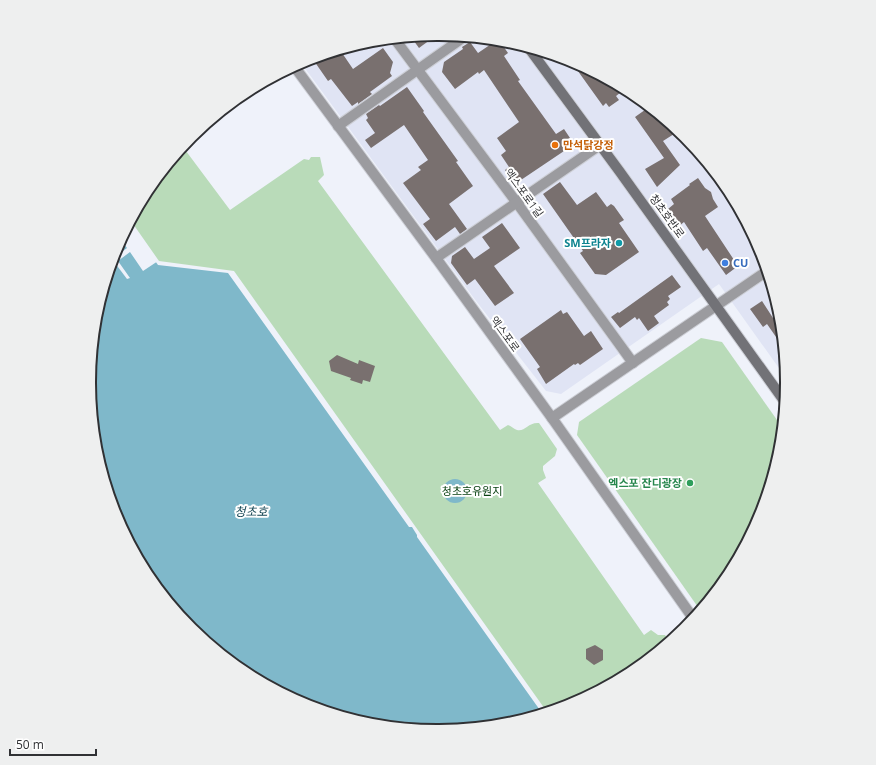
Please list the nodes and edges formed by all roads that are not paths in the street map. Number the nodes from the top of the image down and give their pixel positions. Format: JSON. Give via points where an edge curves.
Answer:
{"nodes":[{"id":1,"x":456,"y":42,"type":"edge"},
{"id":2,"x":398,"y":44,"type":"edge"},
{"id":3,"x":534,"y":55,"type":"edge"},
{"id":4,"x":417,"y":69,"type":"junction"},
{"id":5,"x":298,"y":71,"type":"edge"},
{"id":6,"x":338,"y":126,"type":"junction"},
{"id":7,"x":600,"y":145,"type":"junction"},
{"id":8,"x":517,"y":203,"type":"junction"},
{"id":9,"x":436,"y":258,"type":"junction"},
{"id":10,"x":761,"y":274,"type":"edge"},
{"id":11,"x":716,"y":306,"type":"junction"},
{"id":12,"x":633,"y":363,"type":"junction"},
{"id":13,"x":779,"y":394,"type":"edge"},
{"id":14,"x":552,"y":418,"type":"junction"},
{"id":15,"x":690,"y":613,"type":"edge"}],
"edges":[{"from":1,"to":4,"type":"street"},
{"from":2,"to":4,"type":"street","name":"엑스포로1길"},
{"from":3,"to":7,"type":"street","name":"청초호반로"},
{"from":4,"to":6,"type":"street"},
{"from":4,"to":8,"type":"street","name":"엑스포로1길"},
{"from":5,"to":6,"type":"street","name":"엑스포로"},
{"from":6,"to":9,"type":"street","name":"엑스포로"},
{"from":7,"to":8,"type":"street"},
{"from":7,"to":11,"type":"street","name":"청초호반로"},
{"from":8,"to":9,"type":"street"},
{"from":8,"to":12,"type":"street","name":"엑스포로1길"},
{"from":9,"to":14,"type":"street","name":"엑스포로"},
{"from":10,"to":11,"type":"street"},
{"from":11,"to":12,"type":"street"},
{"from":11,"to":13,"type":"street","name":"청초호반로"},
{"from":12,"to":14,"type":"street"},
{"from":14,"to":15,"type":"street","name":"엑스포로"}]}
